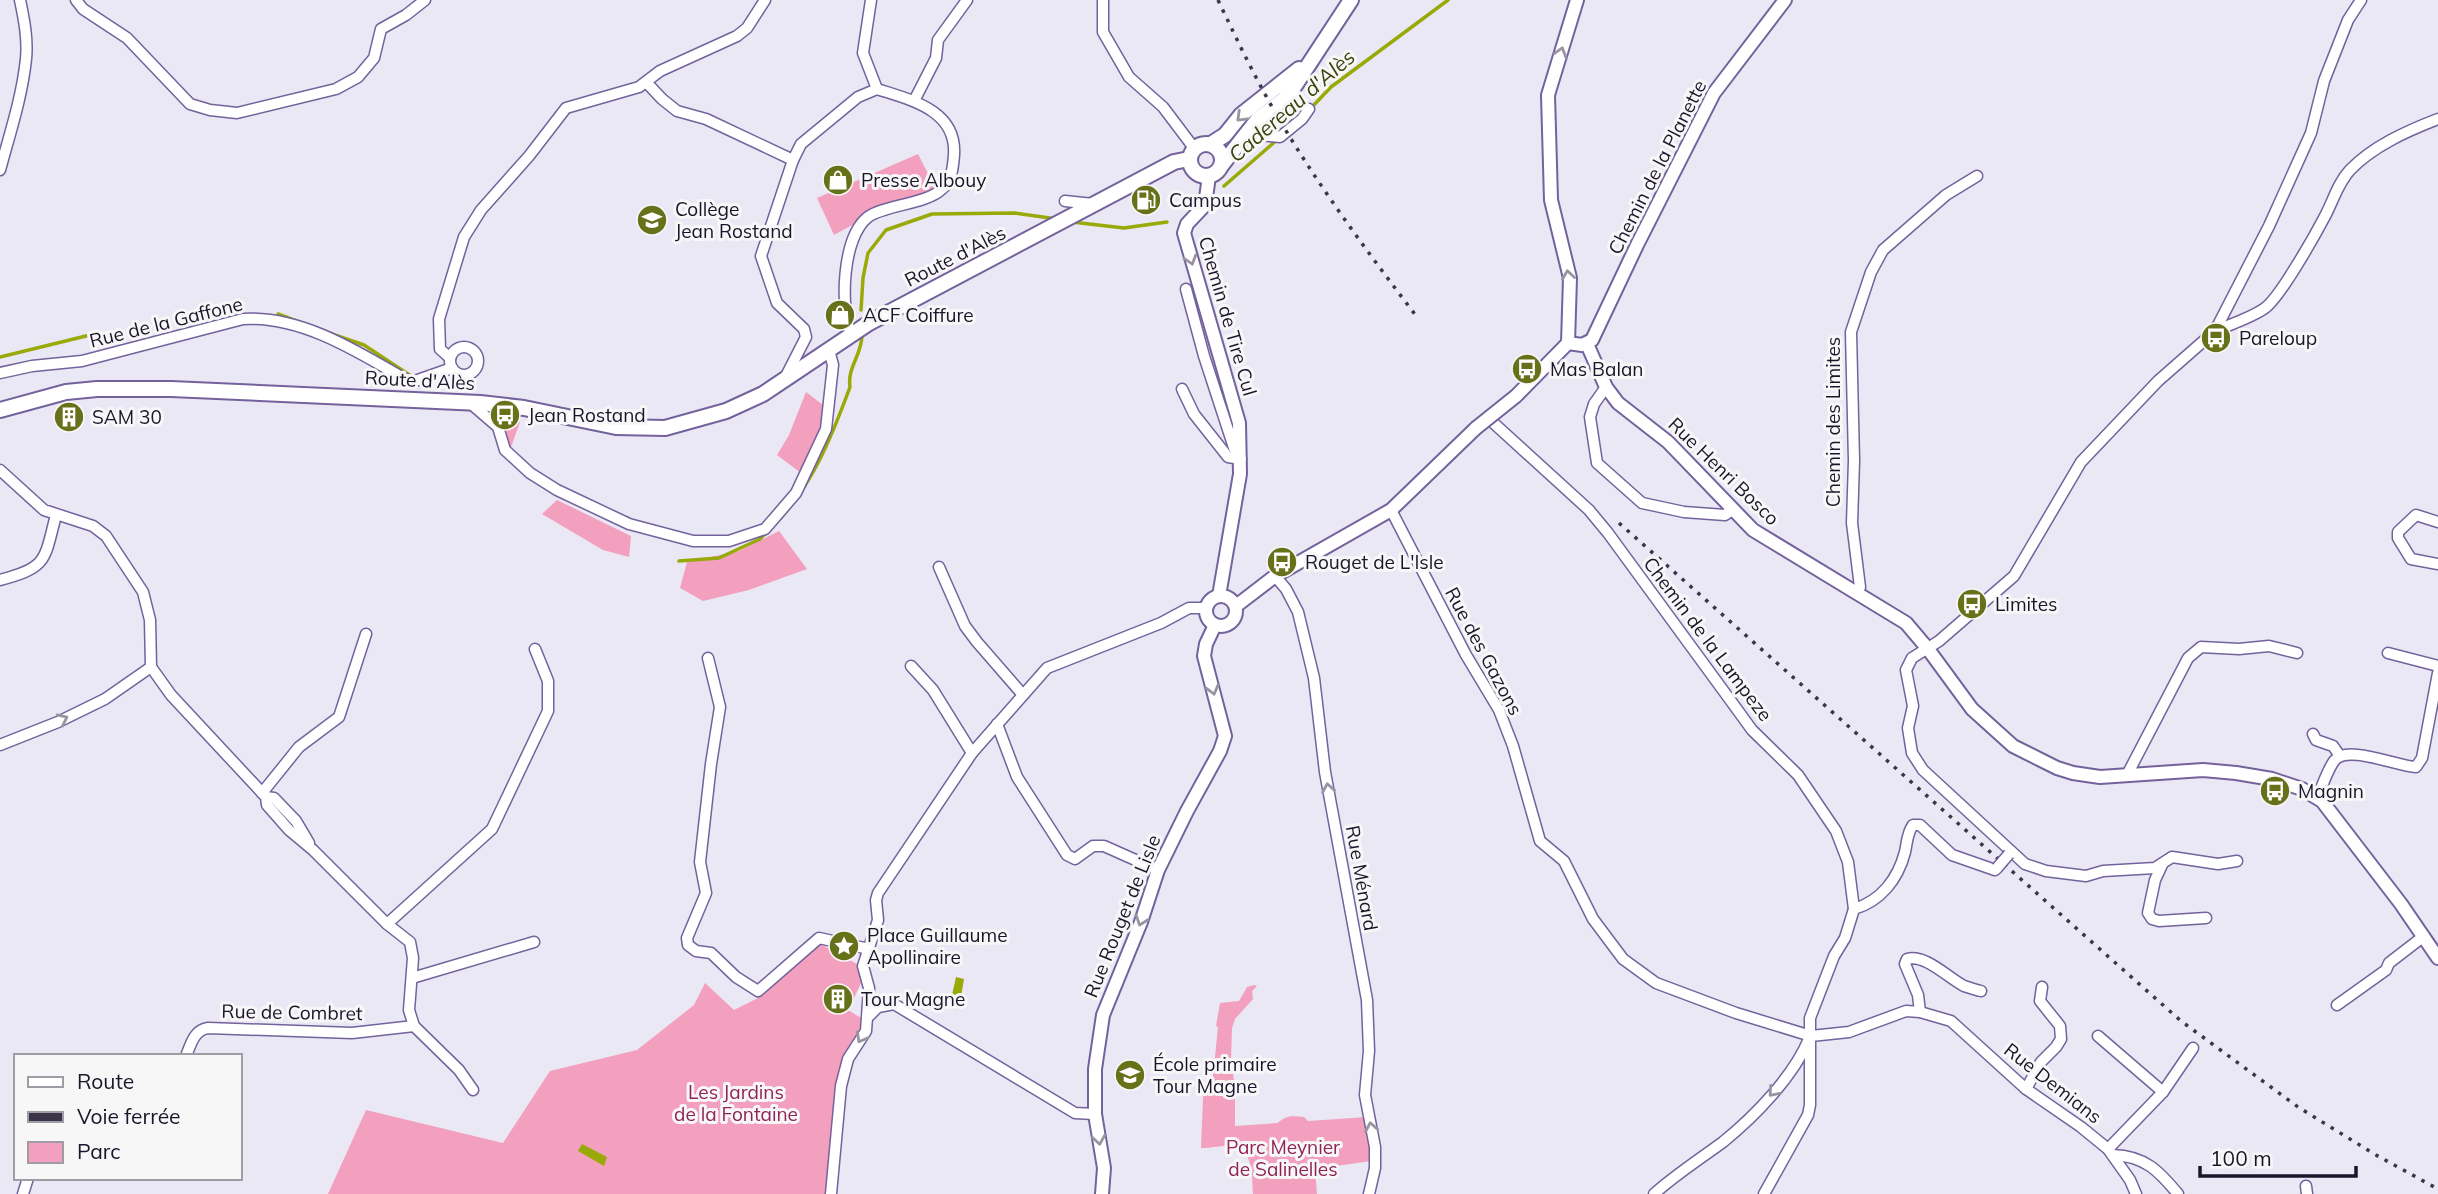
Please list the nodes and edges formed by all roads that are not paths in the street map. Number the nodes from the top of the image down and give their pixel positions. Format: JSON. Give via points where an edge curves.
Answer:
{"nodes":[{"id":1,"x":20,"y":0,"type":"edge"},
{"id":2,"x":76,"y":0,"type":"edge"},
{"id":3,"x":425,"y":0,"type":"edge"},
{"id":4,"x":765,"y":0,"type":"edge"},
{"id":5,"x":871,"y":0,"type":"edge"},
{"id":6,"x":967,"y":0,"type":"edge"},
{"id":7,"x":1103,"y":0,"type":"edge"},
{"id":8,"x":1350,"y":0,"type":"edge"},
{"id":9,"x":1577,"y":0,"type":"edge"},
{"id":10,"x":1785,"y":0,"type":"edge"},
{"id":11,"x":2344,"y":0,"type":"edge"},
{"id":12,"x":2359,"y":3,"type":"edge"},
{"id":13,"x":1311,"y":60,"type":"junction"},
{"id":14,"x":646,"y":82,"type":"junction"},
{"id":15,"x":877,"y":89,"type":"junction"},
{"id":16,"x":914,"y":101,"type":"junction"},
{"id":17,"x":1309,"y":109,"type":"dead end"},
{"id":18,"x":2438,"y":119,"type":"edge"},
{"id":19,"x":1247,"y":134,"type":"junction"},
{"id":20,"x":1211,"y":144,"type":"junction"},
{"id":21,"x":1192,"y":154,"type":"junction"},
{"id":22,"x":793,"y":160,"type":"junction"},
{"id":23,"x":1222,"y":166,"type":"junction"},
{"id":24,"x":0,"y":170,"type":"edge"},
{"id":25,"x":1209,"y":176,"type":"junction"},
{"id":26,"x":1978,"y":176,"type":"dead end"},
{"id":27,"x":1065,"y":201,"type":"dead end"},
{"id":28,"x":1092,"y":206,"type":"junction"},
{"id":29,"x":1186,"y":289,"type":"dead end"},
{"id":30,"x":2216,"y":331,"type":"junction"},
{"id":31,"x":851,"y":334,"type":"junction"},
{"id":32,"x":1568,"y":343,"type":"junction"},
{"id":33,"x":1587,"y":344,"type":"junction"},
{"id":34,"x":829,"y":350,"type":"junction"},
{"id":35,"x":0,"y":373,"type":"edge"},
{"id":36,"x":784,"y":380,"type":"junction"},
{"id":37,"x":1606,"y":387,"type":"junction"},
{"id":38,"x":1182,"y":389,"type":"dead end"},
{"id":39,"x":468,"y":402,"type":"junction"},
{"id":40,"x":0,"y":410,"type":"edge"},
{"id":41,"x":1488,"y":418,"type":"junction"},
{"id":42,"x":1241,"y":459,"type":"junction"},
{"id":43,"x":0,"y":470,"type":"edge"},
{"id":44,"x":1391,"y":510,"type":"junction"},
{"id":45,"x":1732,"y":510,"type":"junction"},
{"id":46,"x":56,"y":515,"type":"junction"},
{"id":47,"x":2438,"y":522,"type":"edge"},
{"id":48,"x":2438,"y":564,"type":"edge"},
{"id":49,"x":939,"y":567,"type":"dead end"},
{"id":50,"x":1275,"y":576,"type":"junction"},
{"id":51,"x":0,"y":580,"type":"edge"},
{"id":52,"x":1858,"y":593,"type":"junction"},
{"id":53,"x":1219,"y":596,"type":"junction"},
{"id":54,"x":1236,"y":606,"type":"junction"},
{"id":55,"x":1206,"y":608,"type":"junction"},
{"id":56,"x":1215,"y":625,"type":"junction"},
{"id":57,"x":366,"y":634,"type":"dead end"},
{"id":58,"x":534,"y":649,"type":"dead end"},
{"id":59,"x":1928,"y":649,"type":"junction"},
{"id":60,"x":2297,"y":653,"type":"dead end"},
{"id":61,"x":2388,"y":653,"type":"dead end"},
{"id":62,"x":709,"y":659,"type":"dead end"},
{"id":63,"x":911,"y":666,"type":"dead end"},
{"id":64,"x":2438,"y":666,"type":"edge"},
{"id":65,"x":151,"y":667,"type":"junction"},
{"id":66,"x":2438,"y":673,"type":"edge"},
{"id":67,"x":1023,"y":695,"type":"junction"},
{"id":68,"x":998,"y":724,"type":"junction"},
{"id":69,"x":2313,"y":734,"type":"dead end"},
{"id":70,"x":0,"y":745,"type":"edge"},
{"id":71,"x":972,"y":753,"type":"junction"},
{"id":72,"x":2340,"y":756,"type":"junction"},
{"id":73,"x":2127,"y":775,"type":"junction"},
{"id":74,"x":264,"y":795,"type":"junction"},
{"id":75,"x":2317,"y":797,"type":"junction"},
{"id":76,"x":2010,"y":853,"type":"junction"},
{"id":77,"x":2237,"y":861,"type":"dead end"},
{"id":78,"x":2162,"y":865,"type":"junction"},
{"id":79,"x":1158,"y":870,"type":"junction"},
{"id":80,"x":1854,"y":909,"type":"junction"},
{"id":81,"x":2206,"y":918,"type":"dead end"},
{"id":82,"x":387,"y":924,"type":"junction"},
{"id":83,"x":2424,"y":936,"type":"junction"},
{"id":84,"x":534,"y":942,"type":"dead end"},
{"id":85,"x":869,"y":949,"type":"junction"},
{"id":86,"x":2438,"y":958,"type":"edge"},
{"id":87,"x":412,"y":978,"type":"junction"},
{"id":88,"x":2042,"y":987,"type":"dead end"},
{"id":89,"x":1981,"y":991,"type":"dead end"},
{"id":90,"x":2337,"y":1005,"type":"dead end"},
{"id":91,"x":1920,"y":1012,"type":"junction"},
{"id":92,"x":868,"y":1017,"type":"junction"},
{"id":93,"x":414,"y":1026,"type":"junction"},
{"id":94,"x":1811,"y":1036,"type":"junction"},
{"id":95,"x":2098,"y":1036,"type":"dead end"},
{"id":96,"x":2193,"y":1048,"type":"dead end"},
{"id":97,"x":187,"y":1054,"type":"edge"},
{"id":98,"x":2026,"y":1089,"type":"junction"},
{"id":99,"x":473,"y":1090,"type":"dead end"},
{"id":100,"x":2163,"y":1092,"type":"junction"},
{"id":101,"x":1095,"y":1114,"type":"junction"},
{"id":102,"x":2111,"y":1152,"type":"junction"},
{"id":103,"x":831,"y":1194,"type":"edge"},
{"id":104,"x":1102,"y":1194,"type":"edge"},
{"id":105,"x":1369,"y":1194,"type":"edge"},
{"id":106,"x":1654,"y":1194,"type":"edge"},
{"id":107,"x":1765,"y":1194,"type":"edge"},
{"id":108,"x":2136,"y":1194,"type":"edge"},
{"id":109,"x":2178,"y":1194,"type":"edge"}],
"edges":[{"from":1,"to":24,"type":"street","via":[[26,58]]},
{"from":2,"to":3,"type":"street","via":[[127,38],[190,104],[237,113],[336,89],[358,77],[374,58],[382,29]]},
{"from":4,"to":14,"type":"street","via":[[737,36],[660,71]]},
{"from":5,"to":15,"type":"street","via":[[863,52]]},
{"from":6,"to":16,"type":"street","via":[[939,40],[936,58]]},
{"from":7,"to":21,"type":"street","via":[[1103,32],[1129,77],[1163,107]]},
{"from":8,"to":13,"type":"main road"},
{"from":32,"to":9,"type":"street","one_way":true,"via":[[1570,278],[1551,200],[1548,95]]},
{"from":10,"to":33,"type":"street","name":"Chemin de la Planette","via":[[1714,93]]},
{"from":11,"to":12,"type":"street"},
{"from":12,"to":30,"type":"street","via":[[2324,81],[2311,134]]},
{"from":13,"to":19,"type":"main road","via":[[1284,99],[1268,109]]},
{"from":13,"to":20,"type":"main road","one_way":true},
{"from":14,"to":22,"type":"street","via":[[677,111],[706,119]]},
{"from":14,"to":35,"type":"street","name":"Rue de la Gaffone","via":[[566,107],[481,210],[464,237],[439,319],[440,349],[451,363],[415,381],[302,327],[256,318],[82,361]]},
{"from":15,"to":16,"type":"street"},
{"from":15,"to":22,"type":"street","via":[[858,97],[827,121],[801,144]]},
{"from":16,"to":31,"type":"street","via":[[930,108],[950,129],[955,144],[950,178],[938,193],[867,218],[851,241],[845,265]]},
{"from":17,"to":19,"type":"street","via":[[1280,136]]},
{"from":18,"to":30,"type":"street","via":[[2368,154],[2348,172],[2276,297],[2264,308]]},
{"from":19,"to":23,"type":"main road"},
{"from":20,"to":21,"type":"main road","via":[[1202,144]]},
{"from":20,"to":23,"type":"main road","via":[[1222,155]]},
{"from":21,"to":25,"type":"main road","via":[[1195,172]]},
{"from":21,"to":28,"type":"main road","name":"Route d'Alès"},
{"from":22,"to":36,"type":"street","via":[[761,256],[777,303],[804,329],[806,337]]},
{"from":23,"to":25,"type":"main road"},
{"from":25,"to":42,"type":"street","name":"Chemin de Tire Cul","one_way":true,"via":[[1205,205],[1187,224],[1185,239],[1239,424]]},
{"from":26,"to":52,"type":"street","name":"Chemin des Limites","via":[[1946,195],[1883,250],[1851,332],[1852,523]]},
{"from":27,"to":28,"type":"street"},
{"from":28,"to":31,"type":"main road","name":"Route d'Alès"},
{"from":29,"to":42,"type":"street"},
{"from":30,"to":59,"type":"street","via":[[2158,381],[2081,462],[2014,576]]},
{"from":31,"to":34,"type":"main road","name":"Route d'Alès"},
{"from":32,"to":33,"type":"street"},
{"from":32,"to":41,"type":"street","bridge":true},
{"from":33,"to":37,"type":"street","name":"Rue Henri Bosco"},
{"from":34,"to":36,"type":"main road","name":"Route d'Alès"},
{"from":34,"to":39,"type":"street","via":[[833,365],[826,429],[796,493],[765,529],[729,541],[693,541],[629,524],[557,490],[505,450],[498,427]]},
{"from":36,"to":39,"type":"main road","name":"Route d'Alès","via":[[726,411],[665,428],[616,427]]},
{"from":37,"to":45,"type":"street","name":"Rue Henri Bosco","via":[[1618,403],[1668,442]]},
{"from":37,"to":45,"type":"street","via":[[1591,417],[1597,463],[1642,503],[1684,512],[1725,515]]},
{"from":38,"to":42,"type":"street","via":[[1194,414],[1228,457]]},
{"from":39,"to":40,"type":"main road","name":"Route d'Alès","via":[[112,389],[66,392]]},
{"from":41,"to":44,"type":"street","bridge":true},
{"from":41,"to":80,"type":"street","name":"Chemin de la Lampeze","via":[[1589,510],[1752,730],[1798,775],[1836,831],[1847,862]]},
{"from":42,"to":53,"type":"street","name":"Chemin de Tire Cul"},
{"from":43,"to":46,"type":"street","via":[[44,510]]},
{"from":44,"to":50,"type":"street"},
{"from":44,"to":94,"type":"street","name":"Rue des Gazons","via":[[1499,710],[1540,841],[1564,861],[1593,919],[1623,959],[1656,983]]},
{"from":45,"to":52,"type":"street","name":"Rue Henri Bosco","via":[[1764,538]]},
{"from":46,"to":51,"type":"street","via":[[46,553],[36,568]]},
{"from":46,"to":65,"type":"street","via":[[93,526],[106,536],[143,592],[150,620]]},
{"from":47,"to":48,"type":"street","via":[[2416,515],[2398,532],[2412,559]]},
{"from":49,"to":67,"type":"street","via":[[965,626]]},
{"from":50,"to":54,"type":"street"},
{"from":105,"to":50,"type":"street","name":"Rue Ménard","one_way":true,"via":[[1375,1147],[1365,1095],[1367,1000],[1325,772],[1314,678],[1298,612]]},
{"from":52,"to":59,"type":"street","name":"Rue Henri Bosco","via":[[1906,623]]},
{"from":53,"to":54,"type":"street"},
{"from":53,"to":55,"type":"street"},
{"from":54,"to":56,"type":"street","via":[[1232,622]]},
{"from":55,"to":56,"type":"street"},
{"from":55,"to":67,"type":"street","via":[[1189,608],[1161,624],[1047,668]]},
{"from":56,"to":79,"type":"street","name":"Rue Rouget de Lisle","one_way":true,"via":[[1204,656],[1225,736]]},
{"from":57,"to":74,"type":"street","via":[[339,717],[299,747]]},
{"from":58,"to":82,"type":"street","via":[[548,681],[548,710],[492,829]]},
{"from":59,"to":73,"type":"street","via":[[1972,709],[2013,746],[2073,773],[2100,778]]},
{"from":59,"to":76,"type":"street","via":[[1912,658],[1906,670],[1913,706],[1908,728],[1912,753],[1923,770]]},
{"from":60,"to":73,"type":"street","via":[[2269,646],[2201,646],[2188,657]]},
{"from":61,"to":64,"type":"street"},
{"from":62,"to":85,"type":"street","via":[[720,707],[701,862],[706,893],[688,945],[711,953],[758,991],[819,938]]},
{"from":63,"to":71,"type":"street","via":[[933,690]]},
{"from":70,"to":65,"type":"street","one_way":true,"via":[[105,699]]},
{"from":65,"to":74,"type":"street","via":[[171,695]]},
{"from":66,"to":72,"type":"street","via":[[2422,758],[2416,767],[2357,754]]},
{"from":67,"to":68,"type":"street"},
{"from":68,"to":71,"type":"street"},
{"from":68,"to":79,"type":"street","via":[[1017,777],[1067,855],[1074,859],[1093,846],[1104,846]]},
{"from":69,"to":72,"type":"street"},
{"from":71,"to":85,"type":"street","via":[[878,893],[878,920]]},
{"from":72,"to":75,"type":"street"},
{"from":73,"to":75,"type":"street","via":[[2203,770],[2236,773],[2272,779]]},
{"from":74,"to":82,"type":"street","via":[[274,798],[296,821],[313,850]]},
{"from":75,"to":83,"type":"street"},
{"from":76,"to":78,"type":"street","via":[[2046,871],[2086,876]]},
{"from":76,"to":80,"type":"street","bridge":true,"via":[[1995,870],[1952,855],[1920,825],[1913,825],[1896,875],[1870,904]]},
{"from":77,"to":78,"type":"street","via":[[2218,864],[2172,856]]},
{"from":78,"to":81,"type":"street","via":[[2148,913],[2152,919]]},
{"from":79,"to":101,"type":"street","name":"Rue Rouget de Lisle","one_way":true,"via":[[1103,1015]]},
{"from":80,"to":94,"type":"street","via":[[1810,1018]]},
{"from":82,"to":87,"type":"street","via":[[410,942]]},
{"from":83,"to":86,"type":"street"},
{"from":83,"to":90,"type":"street"},
{"from":84,"to":87,"type":"street"},
{"from":85,"to":92,"type":"street","via":[[863,966],[869,988]]},
{"from":87,"to":93,"type":"street","via":[[409,1010]]},
{"from":88,"to":98,"type":"street","via":[[2040,1001],[2060,1026],[2061,1039]]},
{"from":89,"to":91,"type":"street","via":[[1924,961],[1907,959]]},
{"from":91,"to":94,"type":"street","name":"Rue Demians","via":[[1906,1011],[1849,1032]]},
{"from":91,"to":98,"type":"street","name":"Rue Demians","via":[[1951,1021]]},
{"from":92,"to":101,"type":"street","via":[[878,1007],[894,1004],[1074,1113]]},
{"from":92,"to":103,"type":"street","one_way":true,"via":[[841,1086]]},
{"from":93,"to":97,"type":"street","name":"Rue de Combret","via":[[352,1033],[208,1027],[196,1033]]},
{"from":93,"to":99,"type":"street"},
{"from":94,"to":106,"type":"street","one_way":true,"via":[[1800,1061],[1755,1111]]},
{"from":94,"to":107,"type":"street","via":[[1808,1115]]},
{"from":95,"to":100,"type":"street"},
{"from":96,"to":100,"type":"street"},
{"from":98,"to":102,"type":"street","name":"Rue Demians"},
{"from":100,"to":102,"type":"street"},
{"from":101,"to":104,"type":"street","name":"Rue Rouget de Lisle","one_way":true,"via":[[1104,1168]]},
{"from":102,"to":108,"type":"street","name":"Rue Demians"},
{"from":102,"to":109,"type":"street","via":[[2145,1161]]}]}
